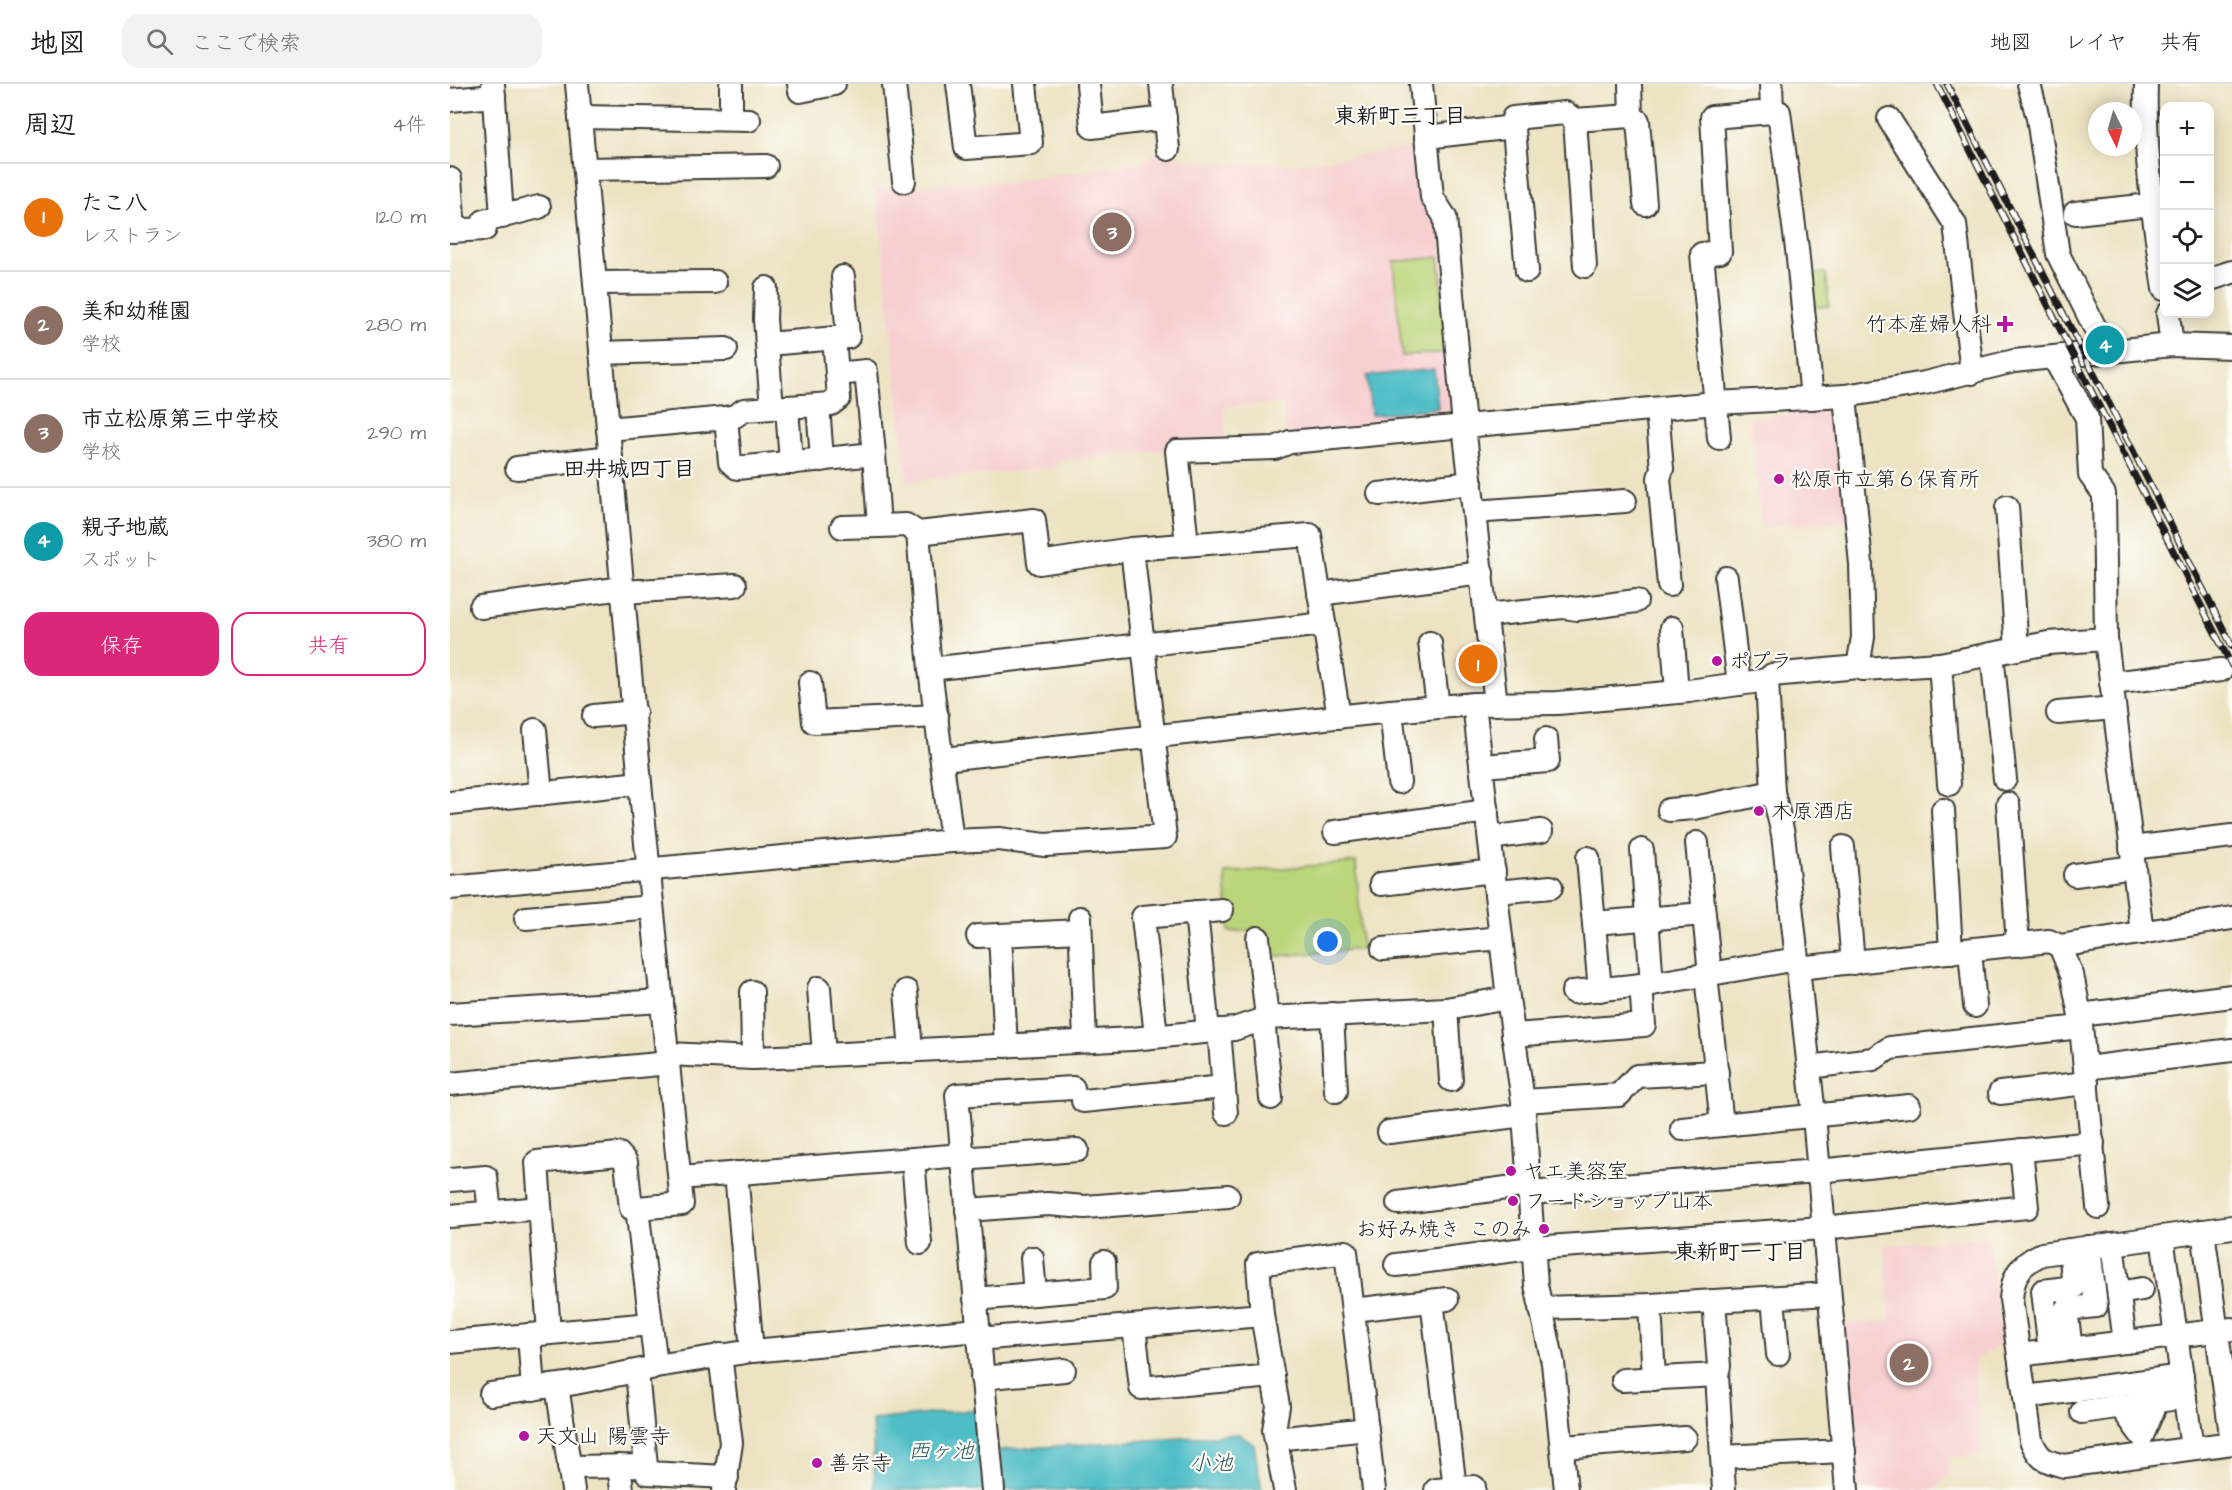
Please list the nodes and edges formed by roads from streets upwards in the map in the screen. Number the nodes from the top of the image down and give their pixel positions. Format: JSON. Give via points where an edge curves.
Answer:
{"nodes":[{"id":1,"x":577,"y":84,"type":"edge"},
{"id":2,"x":731,"y":84,"type":"edge"},
{"id":3,"x":799,"y":84,"type":"edge"},
{"id":4,"x":834,"y":84,"type":"edge"},
{"id":5,"x":894,"y":84,"type":"edge"},
{"id":6,"x":958,"y":84,"type":"edge"},
{"id":7,"x":1025,"y":84,"type":"edge"},
{"id":8,"x":1088,"y":84,"type":"edge"},
{"id":9,"x":1161,"y":84,"type":"edge"},
{"id":10,"x":1421,"y":84,"type":"edge"},
{"id":11,"x":1630,"y":84,"type":"edge"},
{"id":12,"x":1771,"y":84,"type":"edge"},
{"id":13,"x":2029,"y":84,"type":"edge"},
{"id":14,"x":2146,"y":84,"type":"edge"},
{"id":15,"x":494,"y":90,"type":"edge"},
{"id":16,"x":450,"y":100,"type":"edge"},
{"id":17,"x":1772,"y":112,"type":"junction"},
{"id":18,"x":1631,"y":116,"type":"junction"},
{"id":19,"x":580,"y":117,"type":"junction"},
{"id":20,"x":1165,"y":118,"type":"junction"},
{"id":21,"x":1889,"y":119,"type":"dead end"},
{"id":22,"x":1575,"y":120,"type":"junction"},
{"id":23,"x":1514,"y":127,"type":"junction"},
{"id":24,"x":1426,"y":137,"type":"junction"},
{"id":25,"x":1168,"y":149,"type":"dead end"},
{"id":26,"x":766,"y":166,"type":"dead end"},
{"id":27,"x":585,"y":169,"type":"junction"},
{"id":28,"x":450,"y":179,"type":"edge"},
{"id":29,"x":904,"y":181,"type":"dead end"},
{"id":30,"x":1645,"y":204,"type":"dead end"},
{"id":31,"x":2151,"y":205,"type":"junction"},
{"id":32,"x":539,"y":207,"type":"dead end"},
{"id":33,"x":2075,"y":213,"type":"dead end"},
{"id":34,"x":502,"y":217,"type":"junction"},
{"id":35,"x":452,"y":231,"type":"edge"},
{"id":36,"x":2160,"y":264,"type":"edge"},
{"id":37,"x":1585,"y":266,"type":"dead end"},
{"id":38,"x":1527,"y":271,"type":"dead end"},
{"id":39,"x":2232,"y":272,"type":"edge"},
{"id":40,"x":843,"y":277,"type":"dead end"},
{"id":41,"x":2214,"y":278,"type":"edge"},
{"id":42,"x":715,"y":282,"type":"dead end"},
{"id":43,"x":595,"y":283,"type":"junction"},
{"id":44,"x":766,"y":288,"type":"dead end"},
{"id":45,"x":2169,"y":318,"type":"edge"},
{"id":46,"x":834,"y":338,"type":"junction"},
{"id":47,"x":768,"y":344,"type":"junction"},
{"id":48,"x":2172,"y":345,"type":"junction"},
{"id":49,"x":2104,"y":346,"type":"junction"},
{"id":50,"x":2232,"y":347,"type":"edge"},
{"id":51,"x":726,"y":350,"type":"dead end"},
{"id":52,"x":601,"y":353,"type":"junction"},
{"id":53,"x":2054,"y":358,"type":"junction"},
{"id":54,"x":1972,"y":373,"type":"junction"},
{"id":55,"x":837,"y":374,"type":"junction"},
{"id":56,"x":1845,"y":396,"type":"junction"},
{"id":57,"x":1812,"y":398,"type":"junction"},
{"id":58,"x":1716,"y":403,"type":"junction"},
{"id":59,"x":818,"y":405,"type":"junction"},
{"id":60,"x":780,"y":408,"type":"junction"},
{"id":61,"x":1657,"y":409,"type":"junction"},
{"id":62,"x":726,"y":418,"type":"junction"},
{"id":63,"x":1464,"y":426,"type":"junction"},
{"id":64,"x":608,"y":429,"type":"junction"},
{"id":65,"x":1719,"y":438,"type":"dead end"},
{"id":66,"x":874,"y":454,"type":"junction"},
{"id":67,"x":611,"y":457,"type":"junction"},
{"id":68,"x":822,"y":460,"type":"junction"},
{"id":69,"x":792,"y":463,"type":"junction"},
{"id":70,"x":517,"y":468,"type":"dead end"},
{"id":71,"x":1471,"y":483,"type":"junction"},
{"id":72,"x":1379,"y":494,"type":"dead end"},
{"id":73,"x":1625,"y":501,"type":"dead end"},
{"id":74,"x":2007,"y":507,"type":"dead end"},
{"id":75,"x":1474,"y":512,"type":"junction"},
{"id":76,"x":879,"y":526,"type":"junction"},
{"id":77,"x":842,"y":527,"type":"dead end"},
{"id":78,"x":918,"y":533,"type":"junction"},
{"id":79,"x":1187,"y":544,"type":"junction"},
{"id":80,"x":1132,"y":549,"type":"junction"},
{"id":81,"x":1482,"y":573,"type":"junction"},
{"id":82,"x":1726,"y":578,"type":"dead end"},
{"id":83,"x":735,"y":585,"type":"dead end"},
{"id":84,"x":1669,"y":585,"type":"dead end"},
{"id":85,"x":623,"y":590,"type":"junction"},
{"id":86,"x":1319,"y":594,"type":"junction"},
{"id":87,"x":1636,"y":601,"type":"dead end"},
{"id":88,"x":481,"y":607,"type":"dead end"},
{"id":89,"x":1487,"y":615,"type":"junction"},
{"id":90,"x":1324,"y":624,"type":"junction"},
{"id":91,"x":1672,"y":628,"type":"dead end"},
{"id":92,"x":2106,"y":639,"type":"junction"},
{"id":93,"x":1430,"y":643,"type":"dead end"},
{"id":94,"x":1143,"y":646,"type":"junction"},
{"id":95,"x":2017,"y":650,"type":"junction"},
{"id":96,"x":1992,"y":654,"type":"junction"},
{"id":97,"x":1940,"y":664,"type":"junction"},
{"id":98,"x":1858,"y":667,"type":"junction"},
{"id":99,"x":930,"y":669,"type":"junction"},
{"id":100,"x":2222,"y":669,"type":"dead end"},
{"id":101,"x":1767,"y":680,"type":"junction"},
{"id":102,"x":810,"y":683,"type":"dead end"},
{"id":103,"x":2111,"y":683,"type":"junction"},
{"id":104,"x":1739,"y":684,"type":"junction"},
{"id":105,"x":1677,"y":692,"type":"junction"},
{"id":106,"x":1485,"y":704,"type":"junction"},
{"id":107,"x":1438,"y":707,"type":"junction"},
{"id":108,"x":2114,"y":708,"type":"junction"},
{"id":109,"x":1391,"y":711,"type":"junction"},
{"id":110,"x":635,"y":712,"type":"junction"},
{"id":111,"x":2058,"y":713,"type":"dead end"},
{"id":112,"x":594,"y":716,"type":"dead end"},
{"id":113,"x":937,"y":716,"type":"junction"},
{"id":114,"x":1339,"y":717,"type":"junction"},
{"id":115,"x":535,"y":730,"type":"dead end"},
{"id":116,"x":1154,"y":736,"type":"junction"},
{"id":117,"x":1546,"y":739,"type":"dead end"},
{"id":118,"x":943,"y":759,"type":"junction"},
{"id":119,"x":1482,"y":766,"type":"junction"},
{"id":120,"x":2005,"y":778,"type":"dead end"},
{"id":121,"x":1399,"y":782,"type":"dead end"},
{"id":122,"x":640,"y":783,"type":"junction"},
{"id":123,"x":1949,"y":784,"type":"dead end"},
{"id":124,"x":1773,"y":792,"type":"junction"},
{"id":125,"x":541,"y":794,"type":"junction"},
{"id":126,"x":450,"y":803,"type":"edge"},
{"id":127,"x":2008,"y":804,"type":"dead end"},
{"id":128,"x":1669,"y":810,"type":"dead end"},
{"id":129,"x":1943,"y":810,"type":"dead end"},
{"id":130,"x":1487,"y":811,"type":"junction"},
{"id":131,"x":1541,"y":831,"type":"dead end"},
{"id":132,"x":1335,"y":832,"type":"dead end"},
{"id":133,"x":2232,"y":836,"type":"edge"},
{"id":134,"x":1490,"y":837,"type":"junction"},
{"id":135,"x":952,"y":841,"type":"junction"},
{"id":136,"x":1697,"y":843,"type":"dead end"},
{"id":137,"x":1843,"y":847,"type":"dead end"},
{"id":138,"x":1642,"y":850,"type":"dead end"},
{"id":139,"x":2133,"y":857,"type":"junction"},
{"id":140,"x":1588,"y":858,"type":"dead end"},
{"id":141,"x":649,"y":870,"type":"junction"},
{"id":142,"x":2075,"y":875,"type":"dead end"},
{"id":143,"x":1495,"y":881,"type":"junction"},
{"id":144,"x":1381,"y":884,"type":"dead end"},
{"id":145,"x":1551,"y":887,"type":"dead end"},
{"id":146,"x":450,"y":888,"type":"edge"},
{"id":147,"x":652,"y":907,"type":"junction"},
{"id":148,"x":1222,"y":910,"type":"dead end"},
{"id":149,"x":1196,"y":912,"type":"junction"},
{"id":150,"x":1704,"y":914,"type":"junction"},
{"id":151,"x":526,"y":918,"type":"dead end"},
{"id":152,"x":2232,"y":918,"type":"edge"},
{"id":153,"x":1647,"y":920,"type":"junction"},
{"id":154,"x":1594,"y":923,"type":"junction"},
{"id":155,"x":2142,"y":933,"type":"junction"},
{"id":156,"x":1000,"y":934,"type":"junction"},
{"id":157,"x":978,"y":936,"type":"dead end"},
{"id":158,"x":1258,"y":938,"type":"dead end"},
{"id":159,"x":1501,"y":938,"type":"junction"},
{"id":160,"x":2018,"y":945,"type":"junction"},
{"id":161,"x":2060,"y":946,"type":"junction"},
{"id":162,"x":1383,"y":949,"type":"dead end"},
{"id":163,"x":1961,"y":951,"type":"junction"},
{"id":164,"x":1853,"y":963,"type":"junction"},
{"id":165,"x":1798,"y":964,"type":"junction"},
{"id":166,"x":1708,"y":975,"type":"junction"},
{"id":167,"x":1647,"y":985,"type":"junction"},
{"id":168,"x":819,"y":988,"type":"dead end"},
{"id":169,"x":1600,"y":990,"type":"junction"},
{"id":170,"x":906,"y":991,"type":"dead end"},
{"id":171,"x":752,"y":992,"type":"dead end"},
{"id":172,"x":1573,"y":992,"type":"dead end"},
{"id":173,"x":2232,"y":996,"type":"edge"},
{"id":174,"x":1508,"y":998,"type":"junction"},
{"id":175,"x":662,"y":1001,"type":"junction"},
{"id":176,"x":1975,"y":1006,"type":"dead end"},
{"id":177,"x":1446,"y":1009,"type":"junction"},
{"id":178,"x":450,"y":1014,"type":"edge"},
{"id":179,"x":1332,"y":1014,"type":"junction"},
{"id":180,"x":1265,"y":1018,"type":"junction"},
{"id":181,"x":2081,"y":1021,"type":"junction"},
{"id":182,"x":1214,"y":1030,"type":"junction"},
{"id":183,"x":1514,"y":1035,"type":"junction"},
{"id":184,"x":1156,"y":1036,"type":"junction"},
{"id":185,"x":1085,"y":1041,"type":"junction"},
{"id":186,"x":1006,"y":1046,"type":"junction"},
{"id":187,"x":2232,"y":1050,"type":"edge"},
{"id":188,"x":911,"y":1051,"type":"junction"},
{"id":189,"x":824,"y":1055,"type":"junction"},
{"id":190,"x":753,"y":1058,"type":"junction"},
{"id":191,"x":668,"y":1059,"type":"junction"},
{"id":192,"x":1809,"y":1067,"type":"junction"},
{"id":193,"x":1717,"y":1072,"type":"junction"},
{"id":194,"x":2086,"y":1075,"type":"junction"},
{"id":195,"x":1451,"y":1080,"type":"dead end"},
{"id":196,"x":450,"y":1084,"type":"edge"},
{"id":197,"x":1224,"y":1087,"type":"junction"},
{"id":198,"x":1336,"y":1091,"type":"dead end"},
{"id":199,"x":2000,"y":1093,"type":"dead end"},
{"id":200,"x":1270,"y":1098,"type":"dead end"},
{"id":201,"x":1909,"y":1106,"type":"dead end"},
{"id":202,"x":1523,"y":1108,"type":"junction"},
{"id":203,"x":1226,"y":1113,"type":"dead end"},
{"id":204,"x":1814,"y":1116,"type":"junction"},
{"id":205,"x":1722,"y":1125,"type":"junction"},
{"id":206,"x":1682,"y":1129,"type":"dead end"},
{"id":207,"x":1389,"y":1132,"type":"dead end"},
{"id":208,"x":2093,"y":1143,"type":"junction"},
{"id":209,"x":1077,"y":1150,"type":"dead end"},
{"id":210,"x":2021,"y":1150,"type":"junction"},
{"id":211,"x":962,"y":1157,"type":"junction"},
{"id":212,"x":913,"y":1159,"type":"junction"},
{"id":213,"x":1818,"y":1171,"type":"junction"},
{"id":214,"x":736,"y":1173,"type":"junction"},
{"id":215,"x":680,"y":1178,"type":"junction"},
{"id":216,"x":450,"y":1180,"type":"edge"},
{"id":217,"x":1529,"y":1189,"type":"junction"},
{"id":218,"x":1228,"y":1196,"type":"dead end"},
{"id":219,"x":1398,"y":1203,"type":"dead end"},
{"id":220,"x":2098,"y":1207,"type":"dead end"},
{"id":221,"x":540,"y":1208,"type":"junction"},
{"id":222,"x":637,"y":1208,"type":"junction"},
{"id":223,"x":967,"y":1210,"type":"junction"},
{"id":224,"x":489,"y":1213,"type":"junction"},
{"id":225,"x":450,"y":1216,"type":"edge"},
{"id":226,"x":2232,"y":1227,"type":"edge"},
{"id":227,"x":1823,"y":1228,"type":"junction"},
{"id":228,"x":2203,"y":1231,"type":"junction"},
{"id":229,"x":2162,"y":1237,"type":"junction"},
{"id":230,"x":920,"y":1243,"type":"dead end"},
{"id":231,"x":2112,"y":1244,"type":"junction"},
{"id":232,"x":1533,"y":1248,"type":"junction"},
{"id":233,"x":2079,"y":1249,"type":"junction"},
{"id":234,"x":1032,"y":1258,"type":"dead end"},
{"id":235,"x":1104,"y":1262,"type":"dead end"},
{"id":236,"x":1396,"y":1265,"type":"dead end"},
{"id":237,"x":2142,"y":1289,"type":"dead end"},
{"id":238,"x":2119,"y":1293,"type":"junction"},
{"id":239,"x":1035,"y":1294,"type":"junction"},
{"id":240,"x":1829,"y":1294,"type":"junction"},
{"id":241,"x":1773,"y":1298,"type":"junction"},
{"id":242,"x":975,"y":1299,"type":"junction"},
{"id":243,"x":1714,"y":1301,"type":"junction"},
{"id":244,"x":1650,"y":1305,"type":"junction"},
{"id":245,"x":1540,"y":1308,"type":"junction"},
{"id":246,"x":1353,"y":1310,"type":"junction"},
{"id":247,"x":1262,"y":1315,"type":"junction"},
{"id":248,"x":651,"y":1324,"type":"junction"},
{"id":249,"x":1134,"y":1326,"type":"junction"},
{"id":250,"x":2225,"y":1330,"type":"edge"},
{"id":251,"x":539,"y":1334,"type":"junction"},
{"id":252,"x":978,"y":1334,"type":"junction"},
{"id":253,"x":2176,"y":1336,"type":"junction"},
{"id":254,"x":450,"y":1342,"type":"edge"},
{"id":255,"x":2125,"y":1342,"type":"junction"},
{"id":256,"x":2060,"y":1350,"type":"junction"},
{"id":257,"x":752,"y":1351,"type":"junction"},
{"id":258,"x":1778,"y":1354,"type":"dead end"},
{"id":259,"x":720,"y":1355,"type":"junction"},
{"id":260,"x":2019,"y":1355,"type":"junction"},
{"id":261,"x":646,"y":1369,"type":"junction"},
{"id":262,"x":1064,"y":1371,"type":"dead end"},
{"id":263,"x":1717,"y":1375,"type":"junction"},
{"id":264,"x":1273,"y":1376,"type":"junction"},
{"id":265,"x":982,"y":1378,"type":"junction"},
{"id":266,"x":1654,"y":1379,"type":"junction"},
{"id":267,"x":1623,"y":1380,"type":"dead end"},
{"id":268,"x":557,"y":1386,"type":"junction"},
{"id":269,"x":2183,"y":1387,"type":"junction"},
{"id":270,"x":533,"y":1389,"type":"junction"},
{"id":271,"x":491,"y":1394,"type":"dead end"},
{"id":272,"x":2025,"y":1397,"type":"junction"},
{"id":273,"x":2157,"y":1401,"type":"junction"},
{"id":274,"x":2120,"y":1406,"type":"junction"},
{"id":275,"x":2082,"y":1412,"type":"dead end"},
{"id":276,"x":1367,"y":1429,"type":"junction"},
{"id":277,"x":1684,"y":1438,"type":"dead end"},
{"id":278,"x":1276,"y":1439,"type":"junction"},
{"id":279,"x":2232,"y":1443,"type":"edge"},
{"id":280,"x":1562,"y":1447,"type":"junction"},
{"id":281,"x":2192,"y":1448,"type":"junction"},
{"id":282,"x":1844,"y":1451,"type":"junction"},
{"id":283,"x":1722,"y":1458,"type":"junction"},
{"id":284,"x":619,"y":1466,"type":"junction"},
{"id":285,"x":646,"y":1466,"type":"junction"},
{"id":286,"x":570,"y":1467,"type":"junction"},
{"id":287,"x":725,"y":1483,"type":"edge"},
{"id":288,"x":1455,"y":1488,"type":"edge"},
{"id":289,"x":573,"y":1490,"type":"edge"},
{"id":290,"x":622,"y":1490,"type":"edge"},
{"id":291,"x":993,"y":1490,"type":"edge"},
{"id":292,"x":1285,"y":1490,"type":"edge"},
{"id":293,"x":1374,"y":1490,"type":"edge"},
{"id":294,"x":1566,"y":1490,"type":"edge"},
{"id":295,"x":1724,"y":1490,"type":"edge"},
{"id":296,"x":1847,"y":1490,"type":"edge"}],
"edges":[{"from":1,"to":19,"type":"street"},
{"from":2,"to":19,"type":"street","via":[[740,119]]},
{"from":3,"to":4,"type":"street","via":[[800,91]]},
{"from":5,"to":29,"type":"street"},
{"from":6,"to":7,"type":"street","via":[[966,148],[1031,143]]},
{"from":8,"to":20,"type":"street","via":[[1092,127]]},
{"from":9,"to":20,"type":"street"},
{"from":10,"to":24,"type":"street"},
{"from":11,"to":18,"type":"street"},
{"from":12,"to":17,"type":"street"},
{"from":13,"to":49,"type":"street","via":[[2038,118],[2058,254]]},
{"from":14,"to":31,"type":"street","via":[[2145,140]]},
{"from":15,"to":16,"type":"street"},
{"from":15,"to":34,"type":"street"},
{"from":17,"to":57,"type":"street","via":[[1779,112]]},
{"from":17,"to":58,"type":"street","via":[[1712,117],[1720,252],[1702,254]]},
{"from":18,"to":22,"type":"street"},
{"from":18,"to":30,"type":"street","via":[[1638,121]]},
{"from":19,"to":27,"type":"street"},
{"from":20,"to":25,"type":"street"},
{"from":21,"to":54,"type":"street","via":[[1955,224]]},
{"from":22,"to":23,"type":"street","via":[[1565,113],[1514,118]]},
{"from":22,"to":37,"type":"street"},
{"from":23,"to":24,"type":"street"},
{"from":23,"to":38,"type":"street"},
{"from":24,"to":63,"type":"street","via":[[1431,197],[1445,217]]},
{"from":26,"to":27,"type":"street"},
{"from":27,"to":43,"type":"street"},
{"from":28,"to":35,"type":"street"},
{"from":31,"to":33,"type":"street"},
{"from":31,"to":36,"type":"street"},
{"from":32,"to":34,"type":"street"},
{"from":34,"to":35,"type":"street","via":[[484,221],[485,229]]},
{"from":39,"to":41,"type":"street"},
{"from":40,"to":46,"type":"street","via":[[848,337]]},
{"from":42,"to":43,"type":"street","via":[[677,289]]},
{"from":43,"to":52,"type":"street"},
{"from":44,"to":47,"type":"street"},
{"from":45,"to":48,"type":"street"},
{"from":46,"to":47,"type":"street"},
{"from":46,"to":55,"type":"street"},
{"from":47,"to":60,"type":"street"},
{"from":48,"to":49,"type":"street"},
{"from":48,"to":50,"type":"street"},
{"from":49,"to":53,"type":"street"},
{"from":51,"to":52,"type":"street"},
{"from":52,"to":64,"type":"street"},
{"from":53,"to":54,"type":"street","via":[[2014,361]]},
{"from":53,"to":92,"type":"street","via":[[2087,418],[2090,475],[2104,494]]},
{"from":54,"to":56,"type":"street"},
{"from":55,"to":59,"type":"street","via":[[839,398],[831,404]]},
{"from":55,"to":66,"type":"street","via":[[866,371]]},
{"from":56,"to":57,"type":"street"},
{"from":56,"to":98,"type":"street","via":[[1861,564],[1863,637]]},
{"from":57,"to":58,"type":"street"},
{"from":58,"to":61,"type":"street"},
{"from":58,"to":65,"type":"street"},
{"from":59,"to":60,"type":"street"},
{"from":59,"to":68,"type":"street"},
{"from":60,"to":62,"type":"street","via":[[744,410]]},
{"from":60,"to":69,"type":"street"},
{"from":61,"to":63,"type":"street"},
{"from":61,"to":84,"type":"street"},
{"from":62,"to":64,"type":"street"},
{"from":62,"to":69,"type":"street","via":[[730,462],[737,468]]},
{"from":63,"to":71,"type":"street"},
{"from":63,"to":79,"type":"street","via":[[1290,442],[1275,448],[1177,451]]},
{"from":64,"to":67,"type":"street"},
{"from":66,"to":68,"type":"street"},
{"from":66,"to":76,"type":"street"},
{"from":67,"to":70,"type":"street"},
{"from":67,"to":85,"type":"street"},
{"from":68,"to":69,"type":"street"},
{"from":71,"to":72,"type":"street"},
{"from":71,"to":75,"type":"street"},
{"from":73,"to":75,"type":"street"},
{"from":74,"to":95,"type":"street"},
{"from":75,"to":81,"type":"street"},
{"from":76,"to":77,"type":"street"},
{"from":76,"to":78,"type":"street","via":[[906,525]]},
{"from":78,"to":80,"type":"street","via":[[1034,520],[1039,563]]},
{"from":78,"to":99,"type":"street"},
{"from":79,"to":80,"type":"street"},
{"from":79,"to":86,"type":"street","via":[[1310,535]]},
{"from":80,"to":94,"type":"street"},
{"from":81,"to":86,"type":"street"},
{"from":81,"to":89,"type":"street"},
{"from":82,"to":104,"type":"street"},
{"from":83,"to":85,"type":"street"},
{"from":85,"to":88,"type":"street"},
{"from":85,"to":110,"type":"street"},
{"from":86,"to":90,"type":"street"},
{"from":87,"to":89,"type":"street"},
{"from":89,"to":106,"type":"street"},
{"from":90,"to":94,"type":"street"},
{"from":90,"to":114,"type":"street"},
{"from":91,"to":105,"type":"street"},
{"from":92,"to":95,"type":"street","via":[[2048,643]]},
{"from":92,"to":103,"type":"street"},
{"from":93,"to":107,"type":"street"},
{"from":94,"to":99,"type":"street"},
{"from":94,"to":116,"type":"street"},
{"from":95,"to":96,"type":"street"},
{"from":96,"to":97,"type":"street"},
{"from":96,"to":120,"type":"street"},
{"from":97,"to":98,"type":"street"},
{"from":97,"to":123,"type":"street"},
{"from":98,"to":101,"type":"street","via":[[1772,675]]},
{"from":99,"to":113,"type":"street"},
{"from":100,"to":103,"type":"street"},
{"from":101,"to":104,"type":"street"},
{"from":101,"to":124,"type":"street"},
{"from":102,"to":113,"type":"street","via":[[814,722]]},
{"from":103,"to":108,"type":"street"},
{"from":104,"to":105,"type":"street"},
{"from":105,"to":106,"type":"street","via":[[1558,703]]},
{"from":106,"to":107,"type":"street"},
{"from":106,"to":119,"type":"street"},
{"from":107,"to":109,"type":"street"},
{"from":108,"to":111,"type":"street"},
{"from":108,"to":139,"type":"street"},
{"from":109,"to":114,"type":"street"},
{"from":109,"to":121,"type":"street"},
{"from":110,"to":112,"type":"street"},
{"from":110,"to":122,"type":"street"},
{"from":113,"to":118,"type":"street"},
{"from":114,"to":116,"type":"street"},
{"from":115,"to":125,"type":"street"},
{"from":116,"to":118,"type":"street"},
{"from":116,"to":135,"type":"street","via":[[1165,837],[1045,845],[999,839]]},
{"from":117,"to":119,"type":"street","via":[[1548,762]]},
{"from":118,"to":135,"type":"street"},
{"from":119,"to":130,"type":"street"},
{"from":122,"to":125,"type":"street"},
{"from":122,"to":141,"type":"street"},
{"from":124,"to":128,"type":"street"},
{"from":124,"to":165,"type":"street","via":[[1783,834]]},
{"from":125,"to":126,"type":"street"},
{"from":127,"to":160,"type":"street"},
{"from":129,"to":163,"type":"street"},
{"from":130,"to":132,"type":"street"},
{"from":130,"to":134,"type":"street"},
{"from":131,"to":134,"type":"street"},
{"from":133,"to":139,"type":"street"},
{"from":134,"to":143,"type":"street"},
{"from":135,"to":141,"type":"street"},
{"from":136,"to":150,"type":"street"},
{"from":137,"to":164,"type":"street"},
{"from":138,"to":153,"type":"street"},
{"from":139,"to":142,"type":"street"},
{"from":139,"to":155,"type":"street"},
{"from":140,"to":154,"type":"street"},
{"from":141,"to":146,"type":"street"},
{"from":141,"to":147,"type":"street"},
{"from":143,"to":144,"type":"street"},
{"from":143,"to":145,"type":"street"},
{"from":143,"to":159,"type":"street"},
{"from":147,"to":151,"type":"street"},
{"from":147,"to":175,"type":"street"},
{"from":148,"to":149,"type":"street"},
{"from":149,"to":182,"type":"street"},
{"from":149,"to":184,"type":"street","via":[[1143,917]]},
{"from":150,"to":153,"type":"street"},
{"from":150,"to":166,"type":"street"},
{"from":152,"to":155,"type":"street"},
{"from":153,"to":154,"type":"street"},
{"from":153,"to":167,"type":"street"},
{"from":154,"to":169,"type":"street"},
{"from":155,"to":161,"type":"street"},
{"from":156,"to":157,"type":"street"},
{"from":156,"to":185,"type":"street","via":[[1080,924]]},
{"from":156,"to":186,"type":"street"},
{"from":158,"to":180,"type":"street"},
{"from":159,"to":162,"type":"street"},
{"from":159,"to":174,"type":"street"},
{"from":160,"to":161,"type":"street","via":[[2049,941]]},
{"from":160,"to":163,"type":"street"},
{"from":161,"to":181,"type":"street","via":[[2072,975]]},
{"from":163,"to":164,"type":"street"},
{"from":163,"to":176,"type":"street"},
{"from":164,"to":165,"type":"street"},
{"from":165,"to":166,"type":"street"},
{"from":165,"to":192,"type":"street"},
{"from":166,"to":167,"type":"street"},
{"from":166,"to":193,"type":"street"},
{"from":167,"to":169,"type":"street"},
{"from":167,"to":183,"type":"street","via":[[1644,1025]]},
{"from":168,"to":189,"type":"street"},
{"from":169,"to":172,"type":"street"},
{"from":170,"to":188,"type":"street"},
{"from":171,"to":190,"type":"street"},
{"from":173,"to":181,"type":"street"},
{"from":174,"to":177,"type":"street"},
{"from":174,"to":183,"type":"street"},
{"from":175,"to":178,"type":"street"},
{"from":175,"to":191,"type":"street"},
{"from":177,"to":179,"type":"street"},
{"from":177,"to":195,"type":"street"},
{"from":179,"to":180,"type":"street"},
{"from":179,"to":198,"type":"street"},
{"from":180,"to":182,"type":"street","via":[[1234,1029]]},
{"from":180,"to":200,"type":"street"},
{"from":181,"to":192,"type":"street","via":[[1890,1048],[1873,1059]]},
{"from":181,"to":194,"type":"street"},
{"from":182,"to":184,"type":"street"},
{"from":182,"to":197,"type":"street"},
{"from":183,"to":202,"type":"street"},
{"from":184,"to":185,"type":"street"},
{"from":185,"to":186,"type":"street"},
{"from":186,"to":188,"type":"street"},
{"from":187,"to":194,"type":"street"},
{"from":188,"to":189,"type":"street"},
{"from":189,"to":190,"type":"street"},
{"from":190,"to":191,"type":"street"},
{"from":191,"to":196,"type":"street"},
{"from":191,"to":215,"type":"street"},
{"from":192,"to":204,"type":"street"},
{"from":193,"to":202,"type":"street","via":[[1637,1076],[1619,1095]]},
{"from":193,"to":205,"type":"street"},
{"from":194,"to":199,"type":"street"},
{"from":194,"to":208,"type":"street"},
{"from":197,"to":203,"type":"street"},
{"from":197,"to":211,"type":"street","via":[[957,1095]]},
{"from":201,"to":204,"type":"street"},
{"from":202,"to":207,"type":"street"},
{"from":202,"to":217,"type":"street"},
{"from":204,"to":205,"type":"street"},
{"from":204,"to":213,"type":"street"},
{"from":205,"to":206,"type":"street"},
{"from":208,"to":210,"type":"street"},
{"from":208,"to":220,"type":"street"},
{"from":209,"to":211,"type":"street"},
{"from":210,"to":213,"type":"street"},
{"from":210,"to":227,"type":"street","via":[[2027,1207]]},
{"from":211,"to":212,"type":"street"},
{"from":211,"to":223,"type":"street"},
{"from":212,"to":214,"type":"street"},
{"from":212,"to":230,"type":"street"},
{"from":213,"to":217,"type":"street"},
{"from":213,"to":227,"type":"street"},
{"from":214,"to":215,"type":"street"},
{"from":214,"to":257,"type":"street"},
{"from":215,"to":222,"type":"street","via":[[682,1204]]},
{"from":216,"to":224,"type":"street","via":[[486,1177]]},
{"from":217,"to":219,"type":"street"},
{"from":217,"to":232,"type":"street"},
{"from":218,"to":223,"type":"street","via":[[1085,1207],[1047,1204]]},
{"from":221,"to":222,"type":"street","via":[[537,1162],[619,1155],[626,1162],[632,1208]]},
{"from":221,"to":224,"type":"street"},
{"from":221,"to":251,"type":"street"},
{"from":222,"to":248,"type":"street"},
{"from":223,"to":242,"type":"street"},
{"from":224,"to":225,"type":"street"},
{"from":226,"to":228,"type":"street"},
{"from":227,"to":232,"type":"street"},
{"from":227,"to":240,"type":"street"},
{"from":228,"to":229,"type":"street"},
{"from":228,"to":250,"type":"street","via":[[2199,1265],[2204,1296]]},
{"from":229,"to":231,"type":"street"},
{"from":229,"to":253,"type":"street"},
{"from":231,"to":233,"type":"street"},
{"from":231,"to":238,"type":"street"},
{"from":232,"to":236,"type":"street"},
{"from":232,"to":245,"type":"street"},
{"from":233,"to":256,"type":"street","via":[[2074,1287],[2043,1291]]},
{"from":233,"to":260,"type":"street","via":[[2042,1254],[2019,1269],[2012,1284],[2012,1299]]},
{"from":234,"to":239,"type":"street"},
{"from":235,"to":239,"type":"street","via":[[1105,1288]]},
{"from":237,"to":238,"type":"street"},
{"from":238,"to":255,"type":"street"},
{"from":239,"to":242,"type":"street"},
{"from":240,"to":241,"type":"street"},
{"from":240,"to":282,"type":"street"},
{"from":241,"to":243,"type":"street"},
{"from":241,"to":258,"type":"street"},
{"from":242,"to":252,"type":"street"},
{"from":243,"to":244,"type":"street"},
{"from":243,"to":263,"type":"street"},
{"from":244,"to":245,"type":"street"},
{"from":244,"to":266,"type":"street"},
{"from":245,"to":280,"type":"street","via":[[1553,1363]]},
{"from":246,"to":247,"type":"street","via":[[1346,1252],[1258,1264]]},
{"from":246,"to":276,"type":"street"},
{"from":246,"to":288,"type":"street","via":[[1440,1300]]},
{"from":247,"to":249,"type":"street"},
{"from":247,"to":264,"type":"street"},
{"from":248,"to":251,"type":"street"},
{"from":248,"to":261,"type":"street"},
{"from":249,"to":252,"type":"street"},
{"from":249,"to":264,"type":"street","via":[[1141,1388]]},
{"from":250,"to":253,"type":"street"},
{"from":250,"to":279,"type":"street"},
{"from":251,"to":254,"type":"street"},
{"from":251,"to":270,"type":"street"},
{"from":252,"to":257,"type":"street"},
{"from":252,"to":265,"type":"street"},
{"from":253,"to":255,"type":"street"},
{"from":253,"to":269,"type":"street"},
{"from":255,"to":256,"type":"street"},
{"from":256,"to":260,"type":"street"},
{"from":257,"to":259,"type":"street"},
{"from":259,"to":261,"type":"street"},
{"from":259,"to":287,"type":"street","via":[[731,1443]]},
{"from":260,"to":272,"type":"street"},
{"from":261,"to":268,"type":"street"},
{"from":261,"to":285,"type":"street"},
{"from":262,"to":265,"type":"street"},
{"from":263,"to":266,"type":"street"},
{"from":263,"to":283,"type":"street"},
{"from":264,"to":278,"type":"street","via":[[1278,1406]]},
{"from":265,"to":291,"type":"street"},
{"from":266,"to":267,"type":"street"},
{"from":268,"to":270,"type":"street"},
{"from":268,"to":286,"type":"street"},
{"from":269,"to":272,"type":"street"},
{"from":269,"to":273,"type":"street"},
{"from":269,"to":281,"type":"street"},
{"from":270,"to":271,"type":"street"},
{"from":272,"to":281,"type":"street","via":[[2031,1440],[2047,1462],[2064,1466]]},
{"from":273,"to":274,"type":"street"},
{"from":273,"to":274,"type":"street","via":[[2142,1436]]},
{"from":274,"to":275,"type":"street"},
{"from":276,"to":278,"type":"street"},
{"from":276,"to":293,"type":"street"},
{"from":277,"to":280,"type":"street"},
{"from":278,"to":292,"type":"street"},
{"from":279,"to":281,"type":"street"},
{"from":280,"to":294,"type":"street"},
{"from":282,"to":283,"type":"street"},
{"from":282,"to":296,"type":"street"},
{"from":283,"to":295,"type":"street"},
{"from":284,"to":285,"type":"street"},
{"from":284,"to":286,"type":"street"},
{"from":284,"to":290,"type":"street"},
{"from":285,"to":287,"type":"street","via":[[646,1473]]},
{"from":286,"to":289,"type":"street"}]}
